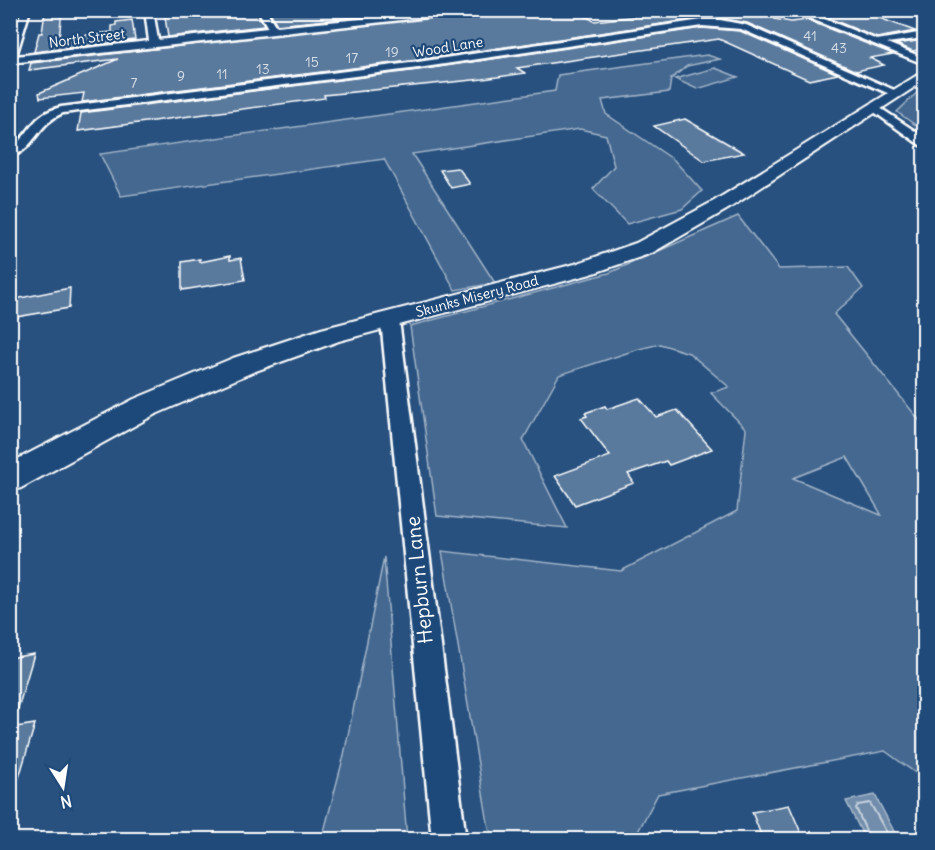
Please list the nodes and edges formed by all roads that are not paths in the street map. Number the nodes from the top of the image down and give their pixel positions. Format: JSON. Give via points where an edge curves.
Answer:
{"nodes":[{"id":1,"x":26,"y":10,"type":"edge"},
{"id":2,"x":149,"y":10,"type":"edge"},
{"id":3,"x":262,"y":10,"type":"edge"},
{"id":4,"x":384,"y":10,"type":"edge"},
{"id":5,"x":488,"y":10,"type":"edge"},
{"id":6,"x":793,"y":10,"type":"edge"},
{"id":7,"x":842,"y":10,"type":"edge"},
{"id":8,"x":806,"y":15,"type":"junction"},
{"id":9,"x":393,"y":20,"type":"junction"},
{"id":10,"x":273,"y":30,"type":"junction"},
{"id":11,"x":924,"y":35,"type":"edge"},
{"id":12,"x":876,"y":42,"type":"junction"},
{"id":13,"x":154,"y":43,"type":"junction"},
{"id":14,"x":10,"y":60,"type":"edge"},
{"id":15,"x":924,"y":61,"type":"edge"},
{"id":16,"x":924,"y":75,"type":"edge"},
{"id":17,"x":896,"y":93,"type":"junction"},
{"id":18,"x":874,"y":107,"type":"junction"},
{"id":19,"x":924,"y":142,"type":"edge"},
{"id":20,"x":10,"y":153,"type":"edge"},
{"id":21,"x":390,"y":320,"type":"junction"},
{"id":22,"x":10,"y":479,"type":"edge"},
{"id":23,"x":448,"y":840,"type":"edge"}],
"edges":[{"from":1,"to":14,"type":"street"},
{"from":2,"to":13,"type":"street"},
{"from":3,"to":10,"type":"street"},
{"from":4,"to":9,"type":"street"},
{"from":5,"to":9,"type":"street","name":"North Street"},
{"from":6,"to":8,"type":"street"},
{"from":7,"to":8,"type":"street"},
{"from":8,"to":12,"type":"street"},
{"from":9,"to":10,"type":"street","name":"North Street"},
{"from":10,"to":13,"type":"street","name":"North Street"},
{"from":11,"to":12,"type":"street"},
{"from":12,"to":15,"type":"street"},
{"from":13,"to":14,"type":"street","name":"North Street"},
{"from":16,"to":17,"type":"main road","name":"Skunks Misery Road"},
{"from":17,"to":18,"type":"main road","name":"Skunks Misery Road"},
{"from":17,"to":20,"type":"street","name":"Wood Lane","via":[[751,30],[712,23],[61,110],[41,119],[27,143]]},
{"from":18,"to":19,"type":"street"},
{"from":18,"to":21,"type":"main road","name":"Skunks Misery Road","via":[[720,205],[644,248],[583,269]]},
{"from":21,"to":22,"type":"main road","name":"Skunks Misery Road","via":[[243,364],[144,407]]},
{"from":21,"to":23,"type":"street","name":"Hepburn Lane"}]}
